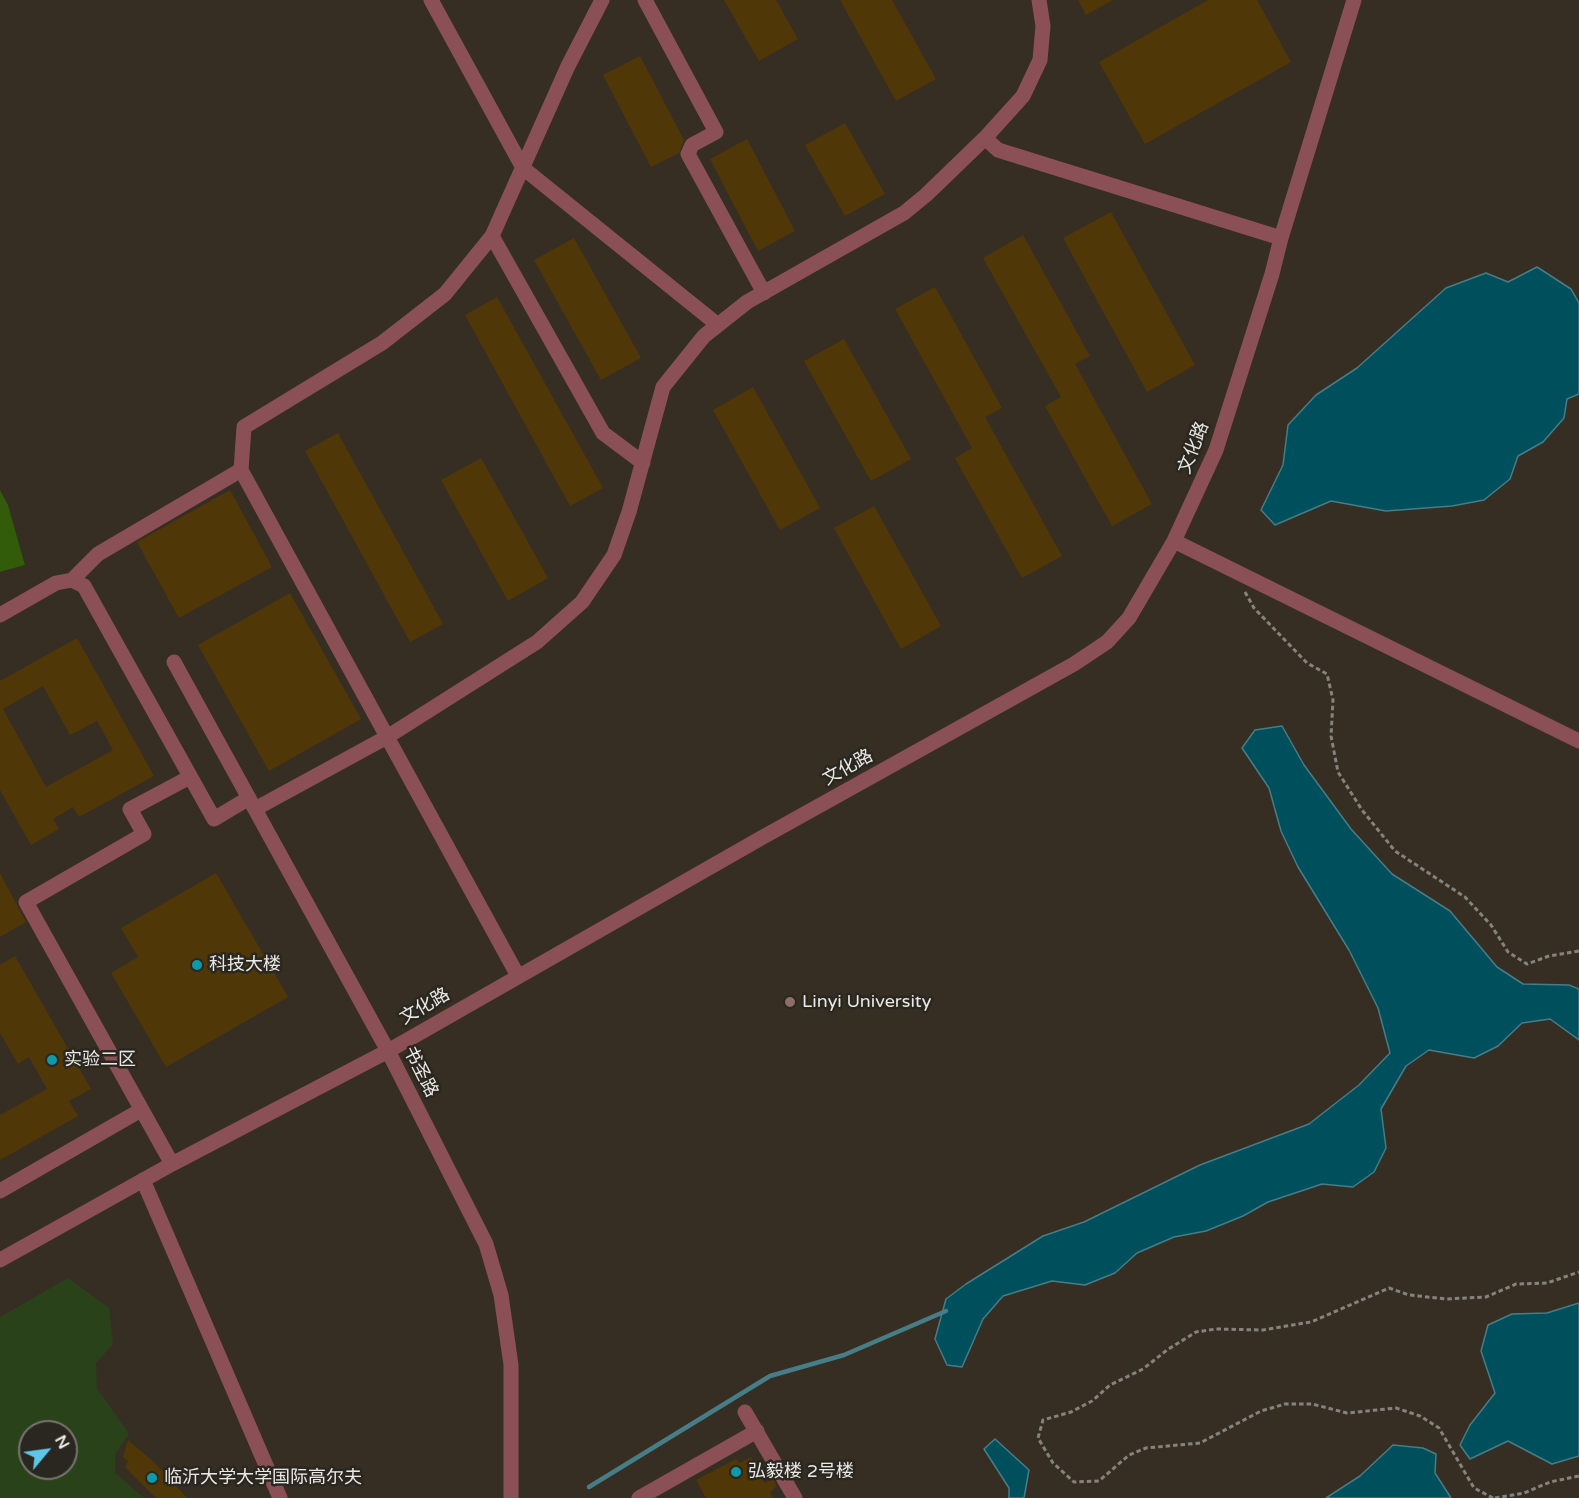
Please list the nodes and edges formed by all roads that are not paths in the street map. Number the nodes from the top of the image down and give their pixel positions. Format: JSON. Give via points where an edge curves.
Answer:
{"nodes":[{"id":1,"x":431,"y":0,"type":"edge"},
{"id":2,"x":602,"y":0,"type":"edge"},
{"id":3,"x":645,"y":0,"type":"edge"},
{"id":4,"x":1039,"y":0,"type":"edge"},
{"id":5,"x":1354,"y":0,"type":"edge"},
{"id":6,"x":985,"y":138,"type":"junction"},
{"id":7,"x":523,"y":168,"type":"junction"},
{"id":8,"x":492,"y":236,"type":"junction"},
{"id":9,"x":1281,"y":238,"type":"junction"},
{"id":10,"x":764,"y":293,"type":"junction"},
{"id":11,"x":718,"y":325,"type":"junction"},
{"id":12,"x":643,"y":463,"type":"junction"},
{"id":13,"x":241,"y":470,"type":"junction"},
{"id":14,"x":1174,"y":541,"type":"junction"},
{"id":15,"x":72,"y":580,"type":"junction"},
{"id":16,"x":0,"y":615,"type":"edge"},
{"id":17,"x":174,"y":662,"type":"dead end"},
{"id":18,"x":387,"y":737,"type":"junction"},
{"id":19,"x":1579,"y":741,"type":"edge"},
{"id":20,"x":190,"y":777,"type":"junction"},
{"id":21,"x":252,"y":804,"type":"junction"},
{"id":22,"x":518,"y":976,"type":"junction"},
{"id":23,"x":388,"y":1051,"type":"junction"},
{"id":24,"x":141,"y":1110,"type":"junction"},
{"id":25,"x":172,"y":1164,"type":"junction"},
{"id":26,"x":143,"y":1180,"type":"junction"},
{"id":27,"x":0,"y":1191,"type":"edge"},
{"id":28,"x":0,"y":1260,"type":"edge"},
{"id":29,"x":745,"y":1412,"type":"dead end"},
{"id":30,"x":757,"y":1431,"type":"junction"},
{"id":31,"x":280,"y":1498,"type":"edge"},
{"id":32,"x":511,"y":1498,"type":"edge"},
{"id":33,"x":639,"y":1498,"type":"edge"},
{"id":34,"x":795,"y":1498,"type":"edge"}],
"edges":[{"from":1,"to":7,"type":"street"},
{"from":2,"to":7,"type":"street"},
{"from":3,"to":10,"type":"street","via":[[716,132],[692,146],[688,154]]},
{"from":4,"to":6,"type":"street","via":[[1043,26],[1040,60],[1023,96]]},
{"from":5,"to":9,"type":"street","name":"文化路"},
{"from":6,"to":9,"type":"street","via":[[998,150]]},
{"from":6,"to":10,"type":"street","via":[[904,213]]},
{"from":7,"to":8,"type":"street"},
{"from":7,"to":11,"type":"street"},
{"from":8,"to":12,"type":"street","via":[[603,434]]},
{"from":8,"to":13,"type":"street","via":[[445,294],[391,336],[244,428]]},
{"from":9,"to":14,"type":"street","name":"文化路","via":[[1216,450]]},
{"from":10,"to":11,"type":"street"},
{"from":11,"to":12,"type":"street","via":[[704,336],[663,387]]},
{"from":12,"to":18,"type":"street","via":[[614,555],[582,602],[537,642]]},
{"from":13,"to":15,"type":"street","via":[[98,554]]},
{"from":13,"to":18,"type":"street"},
{"from":14,"to":19,"type":"street"},
{"from":14,"to":22,"type":"street","name":"文化路","via":[[1129,618],[1107,642],[1074,664]]},
{"from":15,"to":16,"type":"street","via":[[56,583]]},
{"from":15,"to":20,"type":"street","via":[[84,586]]},
{"from":17,"to":21,"type":"street","name":"书圣路"},
{"from":18,"to":21,"type":"street"},
{"from":18,"to":22,"type":"street"},
{"from":20,"to":21,"type":"street","via":[[214,819]]},
{"from":20,"to":24,"type":"street","via":[[130,809],[144,834],[26,902]]},
{"from":21,"to":23,"type":"street","name":"书圣路"},
{"from":22,"to":23,"type":"street","name":"文化路"},
{"from":23,"to":25,"type":"street","name":"文化路"},
{"from":23,"to":32,"type":"street","name":"书圣路","via":[[486,1244],[501,1295],[511,1365]]},
{"from":24,"to":25,"type":"street"},
{"from":24,"to":27,"type":"street"},
{"from":25,"to":26,"type":"street","name":"文化路"},
{"from":26,"to":28,"type":"street","name":"文化路"},
{"from":26,"to":31,"type":"street"},
{"from":29,"to":30,"type":"street"},
{"from":30,"to":33,"type":"street"},
{"from":30,"to":34,"type":"street"}]}
